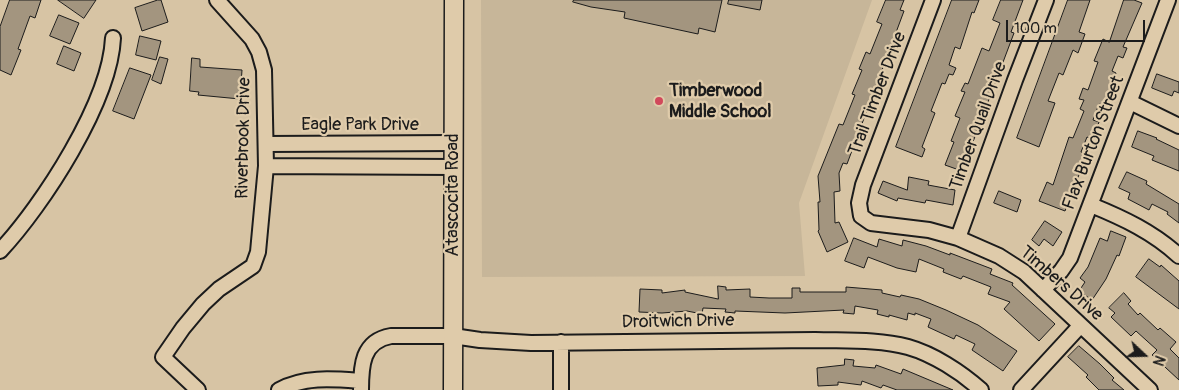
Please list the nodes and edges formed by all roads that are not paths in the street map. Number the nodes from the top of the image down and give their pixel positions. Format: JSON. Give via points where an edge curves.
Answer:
{"nodes":[{"id":1,"x":217,"y":0,"type":"edge"},
{"id":2,"x":454,"y":0,"type":"edge"},
{"id":3,"x":933,"y":0,"type":"edge"},
{"id":4,"x":1046,"y":0,"type":"edge"},
{"id":5,"x":1168,"y":0,"type":"edge"},
{"id":6,"x":113,"y":38,"type":"dead end"},
{"id":7,"x":1130,"y":102,"type":"junction"},
{"id":8,"x":1179,"y":126,"type":"edge"},
{"id":9,"x":454,"y":143,"type":"junction"},
{"id":10,"x":266,"y":144,"type":"junction"},
{"id":11,"x":266,"y":166,"type":"junction"},
{"id":12,"x":454,"y":167,"type":"junction"},
{"id":13,"x":859,"y":202,"type":"joint"},
{"id":14,"x":1091,"y":205,"type":"junction"},
{"id":15,"x":958,"y":238,"type":"junction"},
{"id":16,"x":0,"y":251,"type":"edge"},
{"id":17,"x":1179,"y":256,"type":"edge"},
{"id":18,"x":1043,"y":290,"type":"junction"},
{"id":19,"x":1080,"y":326,"type":"junction"},
{"id":20,"x":453,"y":336,"type":"junction"},
{"id":21,"x":561,"y":342,"type":"junction"},
{"id":22,"x":361,"y":385,"type":"edge"},
{"id":23,"x":198,"y":390,"type":"edge"},
{"id":24,"x":280,"y":390,"type":"edge"},
{"id":25,"x":453,"y":390,"type":"edge"},
{"id":26,"x":561,"y":390,"type":"edge"},
{"id":27,"x":981,"y":390,"type":"edge"},
{"id":28,"x":1021,"y":390,"type":"edge"},
{"id":29,"x":1150,"y":390,"type":"edge"}],
"edges":[{"from":1,"to":10,"type":"street","name":"Riverbrook Drive","via":[[246,30],[259,52],[265,76]]},
{"from":2,"to":9,"type":"main road","name":"Atascocita Road"},
{"from":3,"to":13,"type":"street","name":"Trail Timber Drive"},
{"from":4,"to":15,"type":"street","name":"Timber Quail Drive"},
{"from":5,"to":7,"type":"street","name":"Flax Burton Street"},
{"from":6,"to":16,"type":"street","via":[[106,76],[82,131],[39,202]]},
{"from":7,"to":8,"type":"street"},
{"from":7,"to":14,"type":"street","name":"Flax Burton Street"},
{"from":9,"to":10,"type":"street","name":"Eagle Park Drive"},
{"from":9,"to":12,"type":"main road","name":"Atascocita Road"},
{"from":10,"to":11,"type":"street","name":"Riverbrook Drive"},
{"from":11,"to":12,"type":"street"},
{"from":11,"to":23,"type":"street","name":"Riverbrook Drive","via":[[255,262],[203,304],[163,357]]},
{"from":12,"to":20,"type":"main road","name":"Atascocita Road"},
{"from":13,"to":15,"type":"street","name":"Timbers Drive","via":[[862,216],[871,223],[929,230]]},
{"from":14,"to":17,"type":"street","via":[[1149,232]]},
{"from":14,"to":18,"type":"street","name":"Flax Burton Street","via":[[1070,258]]},
{"from":15,"to":18,"type":"street","name":"Timbers Drive","via":[[1012,264]]},
{"from":18,"to":19,"type":"street","name":"Timbers Drive"},
{"from":19,"to":28,"type":"street"},
{"from":19,"to":29,"type":"street","name":"Timbers Drive"},
{"from":20,"to":21,"type":"street","name":"Droitwich Drive","via":[[522,343]]},
{"from":20,"to":22,"type":"street","name":"Droitwich Drive","via":[[381,338],[368,348]]},
{"from":20,"to":25,"type":"main road","name":"Atascocita Road"},
{"from":21,"to":26,"type":"street"},
{"from":21,"to":27,"type":"street","name":"Droitwich Drive","via":[[815,340],[896,345],[930,356]]},
{"from":22,"to":24,"type":"street","via":[[332,379],[296,383]]}]}
